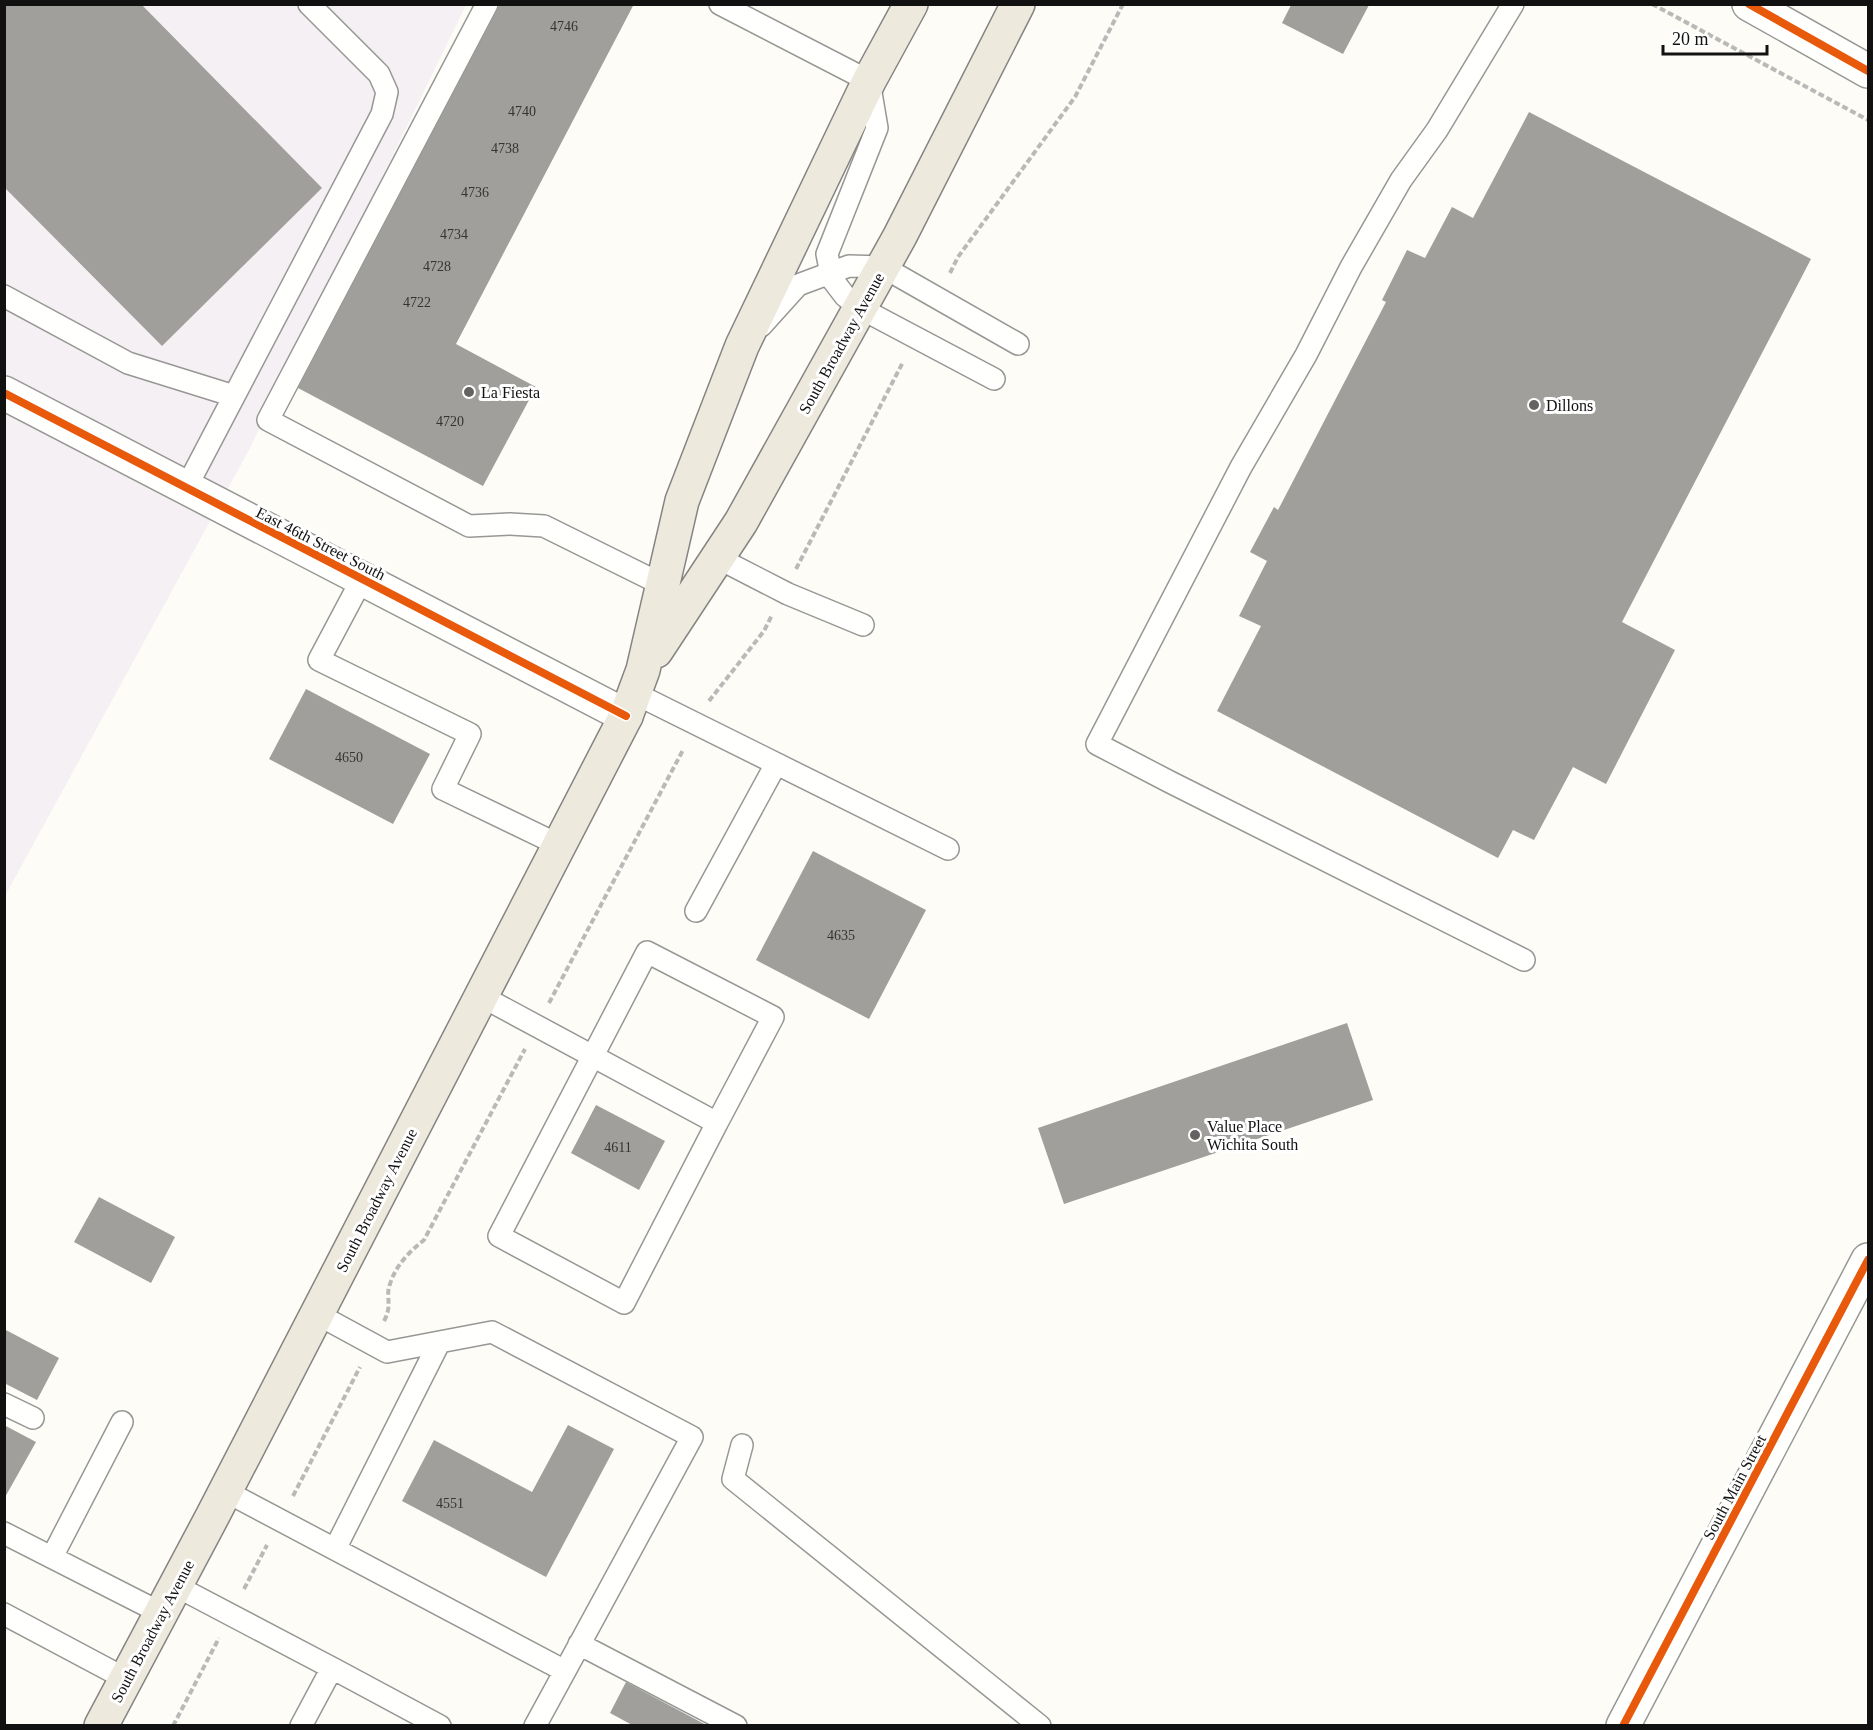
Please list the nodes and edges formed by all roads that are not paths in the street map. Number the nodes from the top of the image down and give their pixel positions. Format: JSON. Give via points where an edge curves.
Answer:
{"nodes":[{"id":1,"x":309,"y":4,"type":"edge"},
{"id":2,"x":487,"y":4,"type":"edge"},
{"id":3,"x":720,"y":4,"type":"edge"},
{"id":4,"x":911,"y":4,"type":"edge"},
{"id":5,"x":1018,"y":4,"type":"edge"},
{"id":6,"x":1513,"y":4,"type":"edge"},
{"id":7,"x":1749,"y":4,"type":"edge"},
{"id":8,"x":1869,"y":71,"type":"edge"},
{"id":9,"x":869,"y":81,"type":"junction"},
{"id":10,"x":883,"y":267,"type":"junction"},
{"id":11,"x":831,"y":273,"type":"junction"},
{"id":12,"x":4,"y":296,"type":"edge"},
{"id":13,"x":860,"y":308,"type":"junction"},
{"id":14,"x":1018,"y":344,"type":"dead end"},
{"id":15,"x":742,"y":346,"type":"junction"},
{"id":16,"x":994,"y":379,"type":"dead end"},
{"id":17,"x":4,"y":393,"type":"edge"},
{"id":18,"x":234,"y":396,"type":"junction"},
{"id":19,"x":186,"y":488,"type":"junction"},
{"id":20,"x":718,"y":558,"type":"junction"},
{"id":21,"x":362,"y":579,"type":"junction"},
{"id":22,"x":663,"y":585,"type":"junction"},
{"id":23,"x":863,"y":625,"type":"dead end"},
{"id":24,"x":634,"y":693,"type":"junction"},
{"id":25,"x":776,"y":764,"type":"junction"},
{"id":26,"x":559,"y":845,"type":"junction"},
{"id":27,"x":948,"y":849,"type":"dead end"},
{"id":28,"x":696,"y":911,"type":"dead end"},
{"id":29,"x":1524,"y":960,"type":"dead end"},
{"id":30,"x":481,"y":996,"type":"junction"},
{"id":31,"x":593,"y":1056,"type":"junction"},
{"id":32,"x":717,"y":1123,"type":"junction"},
{"id":33,"x":1869,"y":1260,"type":"edge"},
{"id":34,"x":317,"y":1314,"type":"junction"},
{"id":35,"x":439,"y":1342,"type":"junction"},
{"id":36,"x":4,"y":1404,"type":"edge"},
{"id":37,"x":33,"y":1418,"type":"dead end"},
{"id":38,"x":122,"y":1422,"type":"dead end"},
{"id":39,"x":742,"y":1444,"type":"dead end"},
{"id":40,"x":225,"y":1491,"type":"junction"},
{"id":41,"x":4,"y":1533,"type":"edge"},
{"id":42,"x":335,"y":1549,"type":"junction"},
{"id":43,"x":52,"y":1557,"type":"junction"},
{"id":44,"x":169,"y":1600,"type":"junction"},
{"id":45,"x":4,"y":1614,"type":"edge"},
{"id":46,"x":579,"y":1644,"type":"junction"},
{"id":47,"x":332,"y":1668,"type":"junction"},
{"id":48,"x":565,"y":1671,"type":"junction"},
{"id":49,"x":126,"y":1679,"type":"junction"},
{"id":50,"x":101,"y":1725,"type":"edge"},
{"id":51,"x":301,"y":1725,"type":"edge"},
{"id":52,"x":440,"y":1725,"type":"edge"},
{"id":53,"x":535,"y":1725,"type":"edge"},
{"id":54,"x":736,"y":1725,"type":"edge"},
{"id":55,"x":1040,"y":1725,"type":"edge"},
{"id":56,"x":1623,"y":1725,"type":"edge"}],
"edges":[{"from":1,"to":18,"type":"lane","via":[[379,74],[387,93],[382,114]]},
{"from":2,"to":22,"type":"lane","via":[[268,420],[469,526],[544,526]]},
{"from":3,"to":9,"type":"lane"},
{"from":4,"to":9,"type":"main road","name":"South Broadway Avenue"},
{"from":5,"to":10,"type":"main road","name":"South Broadway Avenue"},
{"from":6,"to":29,"type":"lane","via":[[1350,267],[1097,744]]},
{"from":7,"to":8,"type":"street"},
{"from":9,"to":11,"type":"lane","via":[[877,128],[827,254]]},
{"from":9,"to":15,"type":"main road","name":"South Broadway Avenue"},
{"from":10,"to":11,"type":"lane","via":[[849,266]]},
{"from":10,"to":13,"type":"main road","name":"South Broadway Avenue"},
{"from":10,"to":14,"type":"lane"},
{"from":11,"to":13,"type":"lane","via":[[845,296]]},
{"from":11,"to":15,"type":"lane","via":[[798,285]]},
{"from":12,"to":18,"type":"lane","via":[[128,363]]},
{"from":13,"to":16,"type":"lane"},
{"from":13,"to":20,"type":"main road","name":"South Broadway Avenue"},
{"from":15,"to":22,"type":"main road","name":"South Broadway Avenue","via":[[682,501]]},
{"from":17,"to":19,"type":"street","name":"East 46th Street South"},
{"from":18,"to":19,"type":"lane"},
{"from":19,"to":21,"type":"street","name":"East 46th Street South"},
{"from":20,"to":23,"type":"lane","via":[[784,592]]},
{"from":20,"to":24,"type":"main road","name":"South Broadway Avenue"},
{"from":21,"to":24,"type":"street","name":"East 46th Street South"},
{"from":21,"to":26,"type":"lane","via":[[319,660],[470,734],[443,789]]},
{"from":22,"to":24,"type":"main road","name":"South Broadway Avenue"},
{"from":24,"to":25,"type":"lane"},
{"from":24,"to":26,"type":"main road","name":"South Broadway Avenue"},
{"from":25,"to":27,"type":"lane"},
{"from":25,"to":28,"type":"lane"},
{"from":26,"to":30,"type":"main road","name":"South Broadway Avenue"},
{"from":30,"to":31,"type":"lane"},
{"from":30,"to":34,"type":"main road","name":"South Broadway Avenue"},
{"from":31,"to":32,"type":"lane"},
{"from":31,"to":32,"type":"lane","via":[[647,952],[774,1017]]},
{"from":31,"to":32,"type":"lane","via":[[499,1236],[624,1303]]},
{"from":33,"to":56,"type":"street","name":"South Main Street"},
{"from":34,"to":35,"type":"lane","via":[[387,1352]]},
{"from":34,"to":40,"type":"main road","name":"South Broadway Avenue"},
{"from":35,"to":42,"type":"lane"},
{"from":35,"to":46,"type":"lane","via":[[492,1332],[692,1437]]},
{"from":36,"to":37,"type":"lane"},
{"from":38,"to":43,"type":"lane"},
{"from":39,"to":55,"type":"lane","via":[[733,1479]]},
{"from":40,"to":42,"type":"lane"},
{"from":40,"to":44,"type":"main road","name":"South Broadway Avenue"},
{"from":41,"to":43,"type":"lane"},
{"from":42,"to":48,"type":"lane"},
{"from":43,"to":44,"type":"lane"},
{"from":44,"to":47,"type":"lane","via":[[231,1615]]},
{"from":44,"to":49,"type":"main road","name":"South Broadway Avenue"},
{"from":45,"to":49,"type":"lane"},
{"from":46,"to":48,"type":"lane"},
{"from":46,"to":54,"type":"lane"},
{"from":47,"to":51,"type":"lane"},
{"from":47,"to":52,"type":"lane"},
{"from":48,"to":53,"type":"lane"},
{"from":49,"to":50,"type":"main road","name":"South Broadway Avenue"}]}
